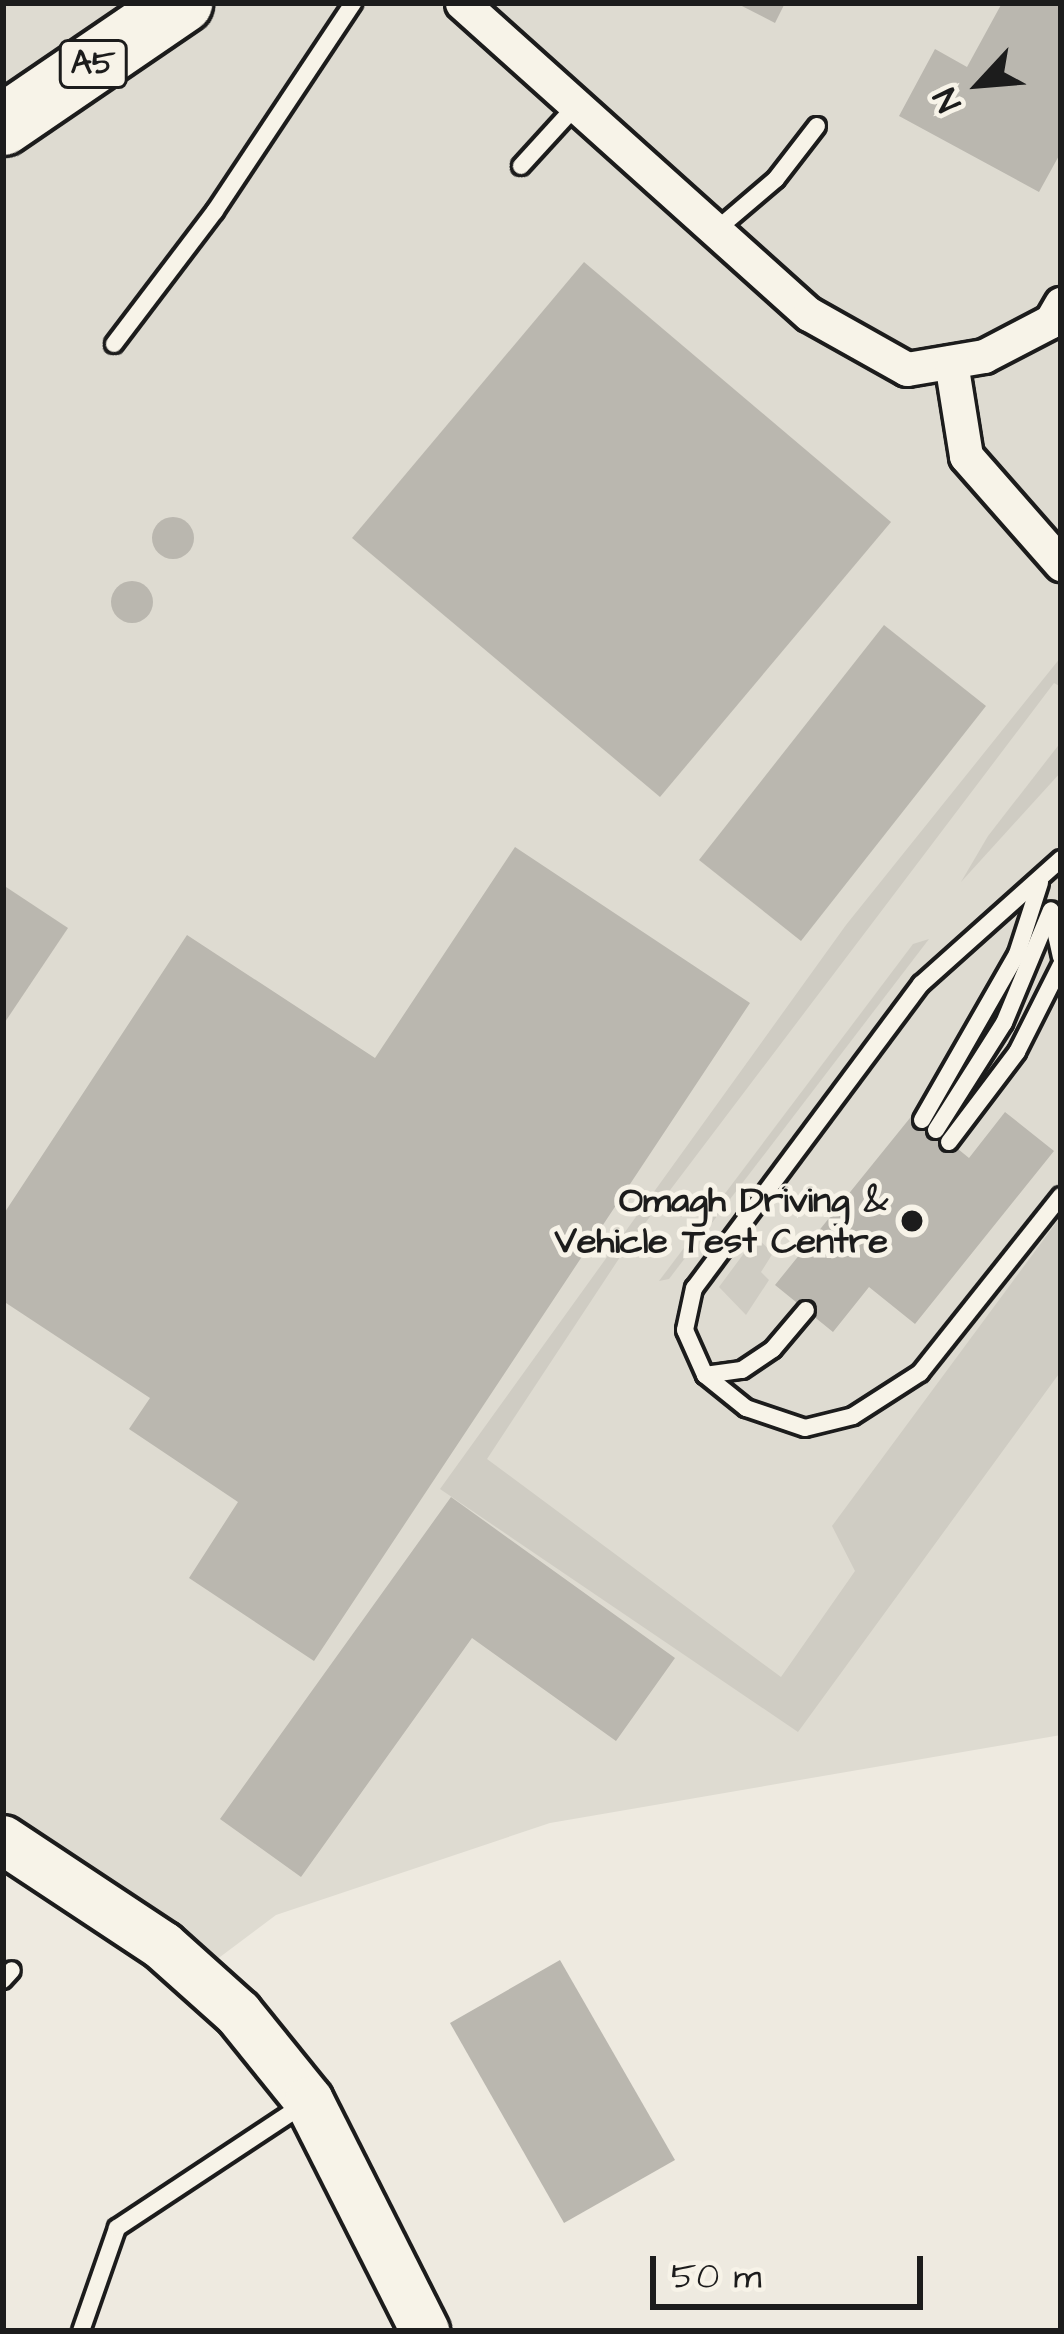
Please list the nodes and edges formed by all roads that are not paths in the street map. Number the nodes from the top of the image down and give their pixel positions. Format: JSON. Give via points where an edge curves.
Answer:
{"nodes":[{"id":1,"x":182,"y":3,"type":"edge"},
{"id":2,"x":353,"y":3,"type":"edge"},
{"id":3,"x":462,"y":3,"type":"edge"},
{"id":4,"x":574,"y":108,"type":"junction"},
{"id":5,"x":3,"y":125,"type":"edge"},
{"id":6,"x":817,"y":126,"type":"dead end"},
{"id":7,"x":521,"y":166,"type":"dead end"},
{"id":8,"x":714,"y":232,"type":"junction"},
{"id":9,"x":1061,"y":304,"type":"edge"},
{"id":10,"x":114,"y":344,"type":"dead end"},
{"id":11,"x":951,"y":362,"type":"junction"},
{"id":12,"x":1061,"y":564,"type":"edge"},
{"id":13,"x":1061,"y":860,"type":"edge"},
{"id":14,"x":1040,"y":884,"type":"junction"},
{"id":15,"x":1051,"y":910,"type":"junction"},
{"id":16,"x":1061,"y":961,"type":"edge"},
{"id":17,"x":935,"y":1131,"type":"junction"},
{"id":18,"x":1061,"y":1196,"type":"edge"},
{"id":19,"x":806,"y":1310,"type":"dead end"},
{"id":20,"x":705,"y":1375,"type":"junction"},
{"id":21,"x":3,"y":1840,"type":"edge"},
{"id":22,"x":309,"y":2102,"type":"junction"},
{"id":23,"x":81,"y":2331,"type":"edge"},
{"id":24,"x":425,"y":2331,"type":"edge"}],
"edges":[{"from":1,"to":5,"type":"highway","number":"A5"},
{"from":2,"to":10,"type":"lane","via":[[215,211]]},
{"from":3,"to":4,"type":"street"},
{"from":4,"to":7,"type":"lane"},
{"from":4,"to":8,"type":"street"},
{"from":6,"to":8,"type":"lane","via":[[776,179]]},
{"from":8,"to":11,"type":"street","via":[[809,314],[908,369]]},
{"from":9,"to":11,"type":"street","via":[[1052,321]]},
{"from":11,"to":12,"type":"street","via":[[966,456]]},
{"from":13,"to":14,"type":"lane"},
{"from":14,"to":15,"type":"lane"},
{"from":14,"to":17,"type":"lane","via":[[1017,954]]},
{"from":14,"to":20,"type":"lane","via":[[921,984],[694,1288],[685,1330]]},
{"from":15,"to":16,"type":"lane"},
{"from":15,"to":17,"type":"lane","via":[[1004,1023]]},
{"from":16,"to":17,"type":"lane","via":[[1017,1052]]},
{"from":18,"to":20,"type":"lane","via":[[920,1373],[853,1416],[805,1428],[746,1408]]},
{"from":19,"to":20,"type":"lane","via":[[742,1370]]},
{"from":21,"to":22,"type":"main road","via":[[163,1946],[238,2013]]},
{"from":22,"to":23,"type":"lane","via":[[117,2228]]},
{"from":22,"to":24,"type":"main road"}]}
